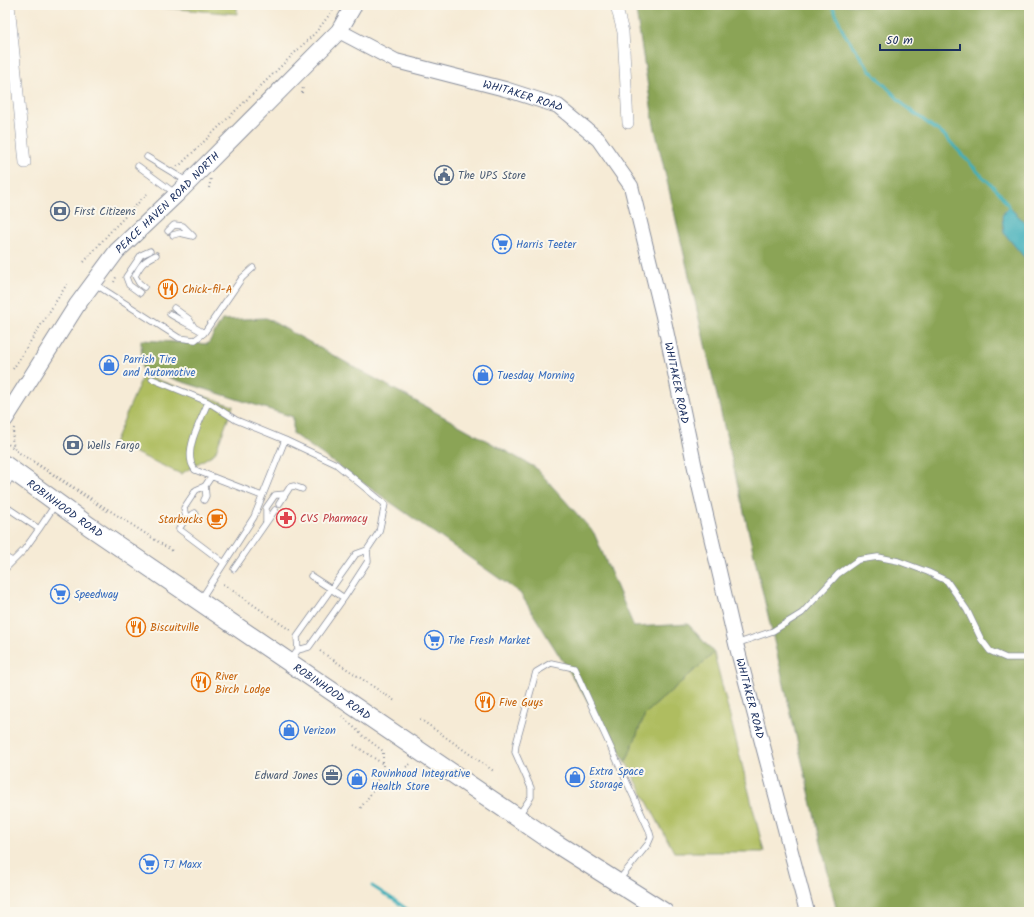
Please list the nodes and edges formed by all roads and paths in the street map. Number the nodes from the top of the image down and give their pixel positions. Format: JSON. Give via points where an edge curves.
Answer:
{"nodes":[{"id":1,"x":8,"y":5,"type":"edge"},
{"id":2,"x":337,"y":5,"type":"edge"},
{"id":3,"x":354,"y":5,"type":"edge"},
{"id":4,"x":616,"y":5,"type":"edge"},
{"id":5,"x":339,"y":31,"type":"junction"},
{"id":6,"x":304,"y":83,"type":"dead end"},
{"id":7,"x":302,"y":93,"type":"dead end"},
{"id":8,"x":628,"y":123,"type":"dead end"},
{"id":9,"x":147,"y":157,"type":"dead end"},
{"id":10,"x":25,"y":163,"type":"dead end"},
{"id":11,"x":138,"y":166,"type":"dead end"},
{"id":12,"x":172,"y":167,"type":"dead end"},
{"id":13,"x":188,"y":182,"type":"junction"},
{"id":14,"x":147,"y":194,"type":"dead end"},
{"id":15,"x":176,"y":194,"type":"junction"},
{"id":16,"x":168,"y":231,"type":"dead end"},
{"id":17,"x":173,"y":235,"type":"dead end"},
{"id":18,"x":150,"y":251,"type":"dead end"},
{"id":19,"x":156,"y":256,"type":"dead end"},
{"id":20,"x":84,"y":262,"type":"dead end"},
{"id":21,"x":253,"y":268,"type":"dead end"},
{"id":22,"x":93,"y":283,"type":"junction"},
{"id":23,"x":67,"y":284,"type":"dead end"},
{"id":24,"x":144,"y":287,"type":"dead end"},
{"id":25,"x":140,"y":293,"type":"dead end"},
{"id":26,"x":172,"y":311,"type":"dead end"},
{"id":27,"x":204,"y":333,"type":"junction"},
{"id":28,"x":13,"y":369,"type":"dead end"},
{"id":29,"x":152,"y":379,"type":"dead end"},
{"id":30,"x":208,"y":402,"type":"junction"},
{"id":31,"x":11,"y":421,"type":"edge"},
{"id":32,"x":285,"y":440,"type":"junction"},
{"id":33,"x":5,"y":442,"type":"edge"},
{"id":34,"x":8,"y":475,"type":"edge"},
{"id":35,"x":211,"y":477,"type":"junction"},
{"id":36,"x":205,"y":486,"type":"junction"},
{"id":37,"x":302,"y":489,"type":"dead end"},
{"id":38,"x":285,"y":494,"type":"junction"},
{"id":39,"x":262,"y":496,"type":"junction"},
{"id":40,"x":204,"y":500,"type":"dead end"},
{"id":41,"x":57,"y":502,"type":"junction"},
{"id":42,"x":278,"y":504,"type":"dead end"},
{"id":43,"x":5,"y":506,"type":"edge"},
{"id":44,"x":275,"y":510,"type":"dead end"},
{"id":45,"x":107,"y":511,"type":"dead end"},
{"id":46,"x":195,"y":513,"type":"dead end"},
{"id":47,"x":186,"y":518,"type":"junction"},
{"id":48,"x":266,"y":522,"type":"junction"},
{"id":49,"x":39,"y":529,"type":"junction"},
{"id":50,"x":367,"y":550,"type":"junction"},
{"id":51,"x":174,"y":552,"type":"dead end"},
{"id":52,"x":5,"y":557,"type":"edge"},
{"id":53,"x":12,"y":561,"type":"junction"},
{"id":54,"x":224,"y":563,"type":"junction"},
{"id":55,"x":5,"y":569,"type":"edge"},
{"id":56,"x":234,"y":570,"type":"dead end"},
{"id":57,"x":310,"y":576,"type":"dead end"},
{"id":58,"x":223,"y":584,"type":"dead end"},
{"id":59,"x":331,"y":589,"type":"junction"},
{"id":60,"x":344,"y":598,"type":"junction"},
{"id":61,"x":200,"y":601,"type":"junction"},
{"id":62,"x":290,"y":630,"type":"dead end"},
{"id":63,"x":736,"y":644,"type":"junction"},
{"id":64,"x":320,"y":651,"type":"dead end"},
{"id":65,"x":294,"y":656,"type":"junction"},
{"id":66,"x":1029,"y":658,"type":"edge"},
{"id":67,"x":395,"y":701,"type":"dead end"},
{"id":68,"x":340,"y":715,"type":"dead end"},
{"id":69,"x":420,"y":719,"type":"dead end"},
{"id":70,"x":354,"y":745,"type":"dead end"},
{"id":71,"x":383,"y":764,"type":"junction"},
{"id":72,"x":495,"y":772,"type":"dead end"},
{"id":73,"x":359,"y":810,"type":"dead end"},
{"id":74,"x":518,"y":817,"type":"junction"},
{"id":75,"x":617,"y":882,"type":"junction"},
{"id":76,"x":664,"y":912,"type":"edge"},
{"id":77,"x":807,"y":912,"type":"edge"}],
"edges":[{"from":1,"to":10,"type":"street"},
{"from":2,"to":12,"type":"path","via":[[316,32],[216,132],[181,164]]},
{"from":3,"to":5,"type":"main road","name":"PEACE HAVEN ROAD NORTH"},
{"from":4,"to":8,"type":"street","via":[[623,32]]},
{"from":5,"to":13,"type":"main road","name":"PEACE HAVEN ROAD NORTH"},
{"from":5,"to":63,"type":"street","name":"WHITAKER ROAD","via":[[396,61],[505,89],[558,106],[598,139],[630,186],[663,316]]},
{"from":6,"to":7,"type":"path"},
{"from":9,"to":13,"type":"lane"},
{"from":11,"to":15,"type":"lane"},
{"from":13,"to":15,"type":"main road","name":"PEACE HAVEN ROAD NORTH"},
{"from":14,"to":20,"type":"path"},
{"from":15,"to":22,"type":"main road","name":"PEACE HAVEN ROAD NORTH","via":[[117,251]]},
{"from":16,"to":17,"type":"lane","via":[[174,225],[183,226],[193,236],[180,233]]},
{"from":18,"to":25,"type":"lane","via":[[141,255],[126,277],[129,285]]},
{"from":19,"to":24,"type":"lane","via":[[146,260],[135,276]]},
{"from":21,"to":27,"type":"lane","via":[[242,278]]},
{"from":22,"to":27,"type":"lane","via":[[179,338],[195,340]]},
{"from":22,"to":31,"type":"main road","name":"PEACE HAVEN ROAD NORTH","via":[[77,305]]},
{"from":23,"to":28,"type":"path"},
{"from":26,"to":27,"type":"lane","via":[[189,320],[194,327]]},
{"from":29,"to":30,"type":"lane"},
{"from":30,"to":32,"type":"lane","via":[[236,420]]},
{"from":30,"to":35,"type":"lane","via":[[194,436],[190,461],[195,470]]},
{"from":31,"to":45,"type":"path","via":[[14,429],[12,439],[16,450]]},
{"from":32,"to":39,"type":"lane"},
{"from":32,"to":50,"type":"lane","via":[[336,464],[385,504],[379,532]]},
{"from":33,"to":51,"type":"path"},
{"from":34,"to":41,"type":"main road","name":"ROBINHOOD ROAD"},
{"from":35,"to":36,"type":"lane"},
{"from":35,"to":39,"type":"lane"},
{"from":36,"to":40,"type":"lane"},
{"from":36,"to":47,"type":"lane","via":[[196,490],[184,508]]},
{"from":37,"to":38,"type":"lane","via":[[292,486]]},
{"from":38,"to":42,"type":"lane"},
{"from":38,"to":48,"type":"lane","via":[[275,495],[266,508]]},
{"from":39,"to":54,"type":"lane","via":[[254,517]]},
{"from":41,"to":49,"type":"lane"},
{"from":41,"to":61,"type":"main road","name":"ROBINHOOD ROAD"},
{"from":43,"to":49,"type":"lane"},
{"from":44,"to":48,"type":"lane"},
{"from":46,"to":47,"type":"lane"},
{"from":47,"to":54,"type":"lane","via":[[179,529]]},
{"from":48,"to":56,"type":"lane"},
{"from":49,"to":53,"type":"lane","via":[[24,550]]},
{"from":50,"to":59,"type":"lane","via":[[356,554]]},
{"from":50,"to":60,"type":"lane","via":[[368,561]]},
{"from":52,"to":53,"type":"lane"},
{"from":53,"to":55,"type":"lane"},
{"from":54,"to":61,"type":"lane"},
{"from":57,"to":59,"type":"lane"},
{"from":58,"to":62,"type":"path"},
{"from":59,"to":60,"type":"lane"},
{"from":59,"to":65,"type":"lane","via":[[297,637]]},
{"from":60,"to":65,"type":"lane","via":[[309,647]]},
{"from":61,"to":65,"type":"main road","name":"ROBINHOOD ROAD"},
{"from":63,"to":66,"type":"lane","via":[[773,631],[802,613],[838,574],[858,560],[878,557],[898,561],[947,581],[967,610],[980,639],[990,651],[1006,658]]},
{"from":63,"to":77,"type":"street","name":"WHITAKER ROAD"},
{"from":64,"to":67,"type":"path"},
{"from":65,"to":74,"type":"main road","name":"ROBINHOOD ROAD"},
{"from":68,"to":71,"type":"path","via":[[383,751]]},
{"from":69,"to":72,"type":"path"},
{"from":70,"to":71,"type":"path"},
{"from":71,"to":73,"type":"path","via":[[370,795]]},
{"from":74,"to":75,"type":"main road","name":"ROBINHOOD ROAD"},
{"from":74,"to":75,"type":"lane","via":[[531,797],[531,788],[515,752],[536,672],[551,663],[574,668],[651,837]]},
{"from":75,"to":76,"type":"main road","name":"ROBINHOOD ROAD"}]}
